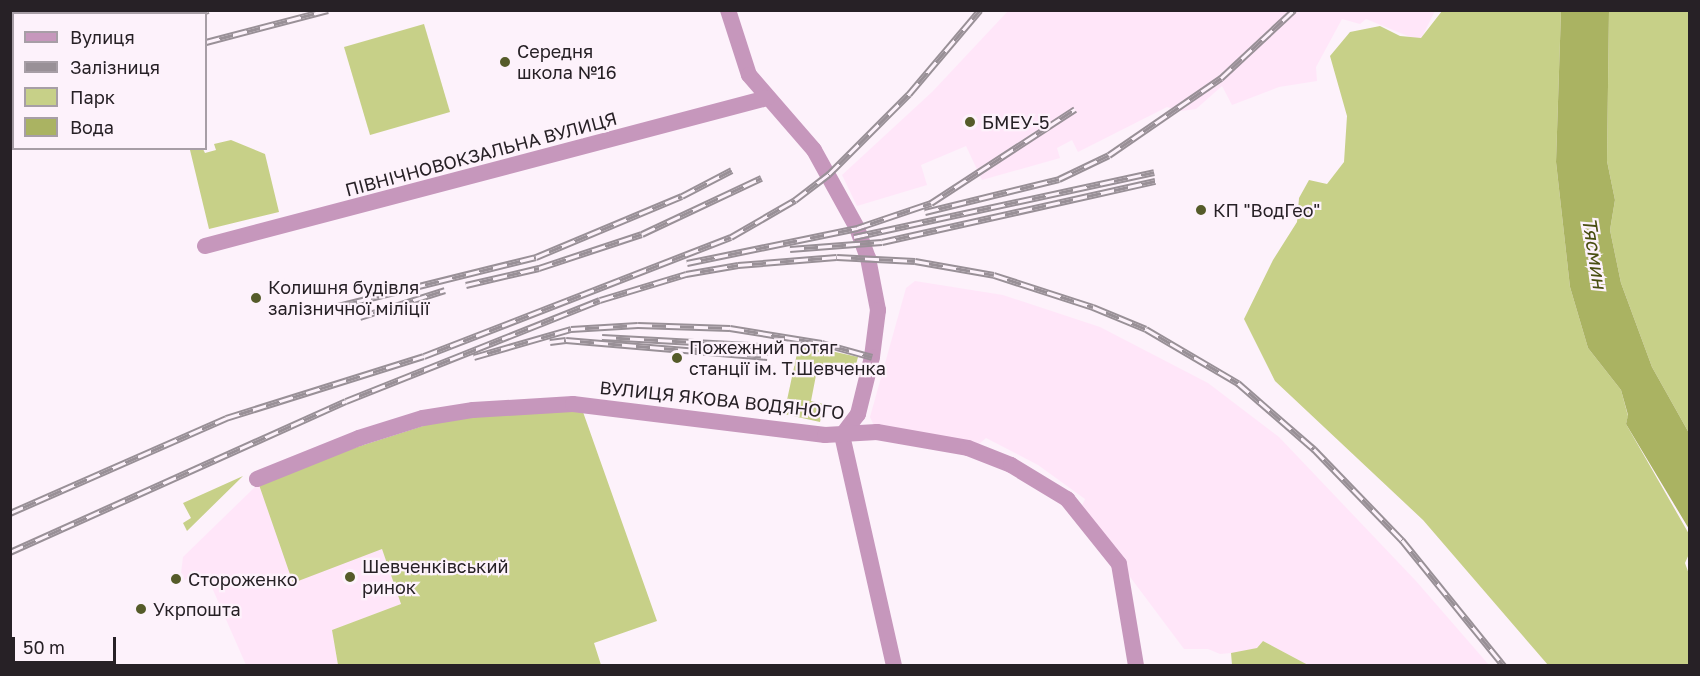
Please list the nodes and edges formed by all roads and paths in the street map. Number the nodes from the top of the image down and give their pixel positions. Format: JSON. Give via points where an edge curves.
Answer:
{"nodes":[{"id":1,"x":728,"y":10,"type":"edge"},
{"id":2,"x":767,"y":98,"type":"junction"},
{"id":3,"x":205,"y":246,"type":"dead end"},
{"id":4,"x":842,"y":435,"type":"junction"},
{"id":5,"x":257,"y":479,"type":"dead end"},
{"id":6,"x":894,"y":666,"type":"edge"},
{"id":7,"x":1136,"y":666,"type":"edge"}],
"edges":[{"from":1,"to":2,"type":"street","via":[[749,75]]},
{"from":2,"to":3,"type":"street","name":"ПІВНІЧНОВОКЗАЛЬНА ВУЛИЦЯ"},
{"from":2,"to":4,"type":"street","via":[[814,150],[861,236],[870,269],[878,310],[872,357],[858,414]]},
{"from":4,"to":5,"type":"street","name":"ВУЛИЦЯ ЯКОВА ВОДЯНОГО","via":[[573,404],[473,410],[423,418],[359,438]]},
{"from":4,"to":6,"type":"street"},
{"from":4,"to":7,"type":"street","name":"ВУЛИЦЯ ЯКОВА ВОДЯНОГО","via":[[877,432],[968,448],[1011,465],[1067,500],[1119,564]]}]}
